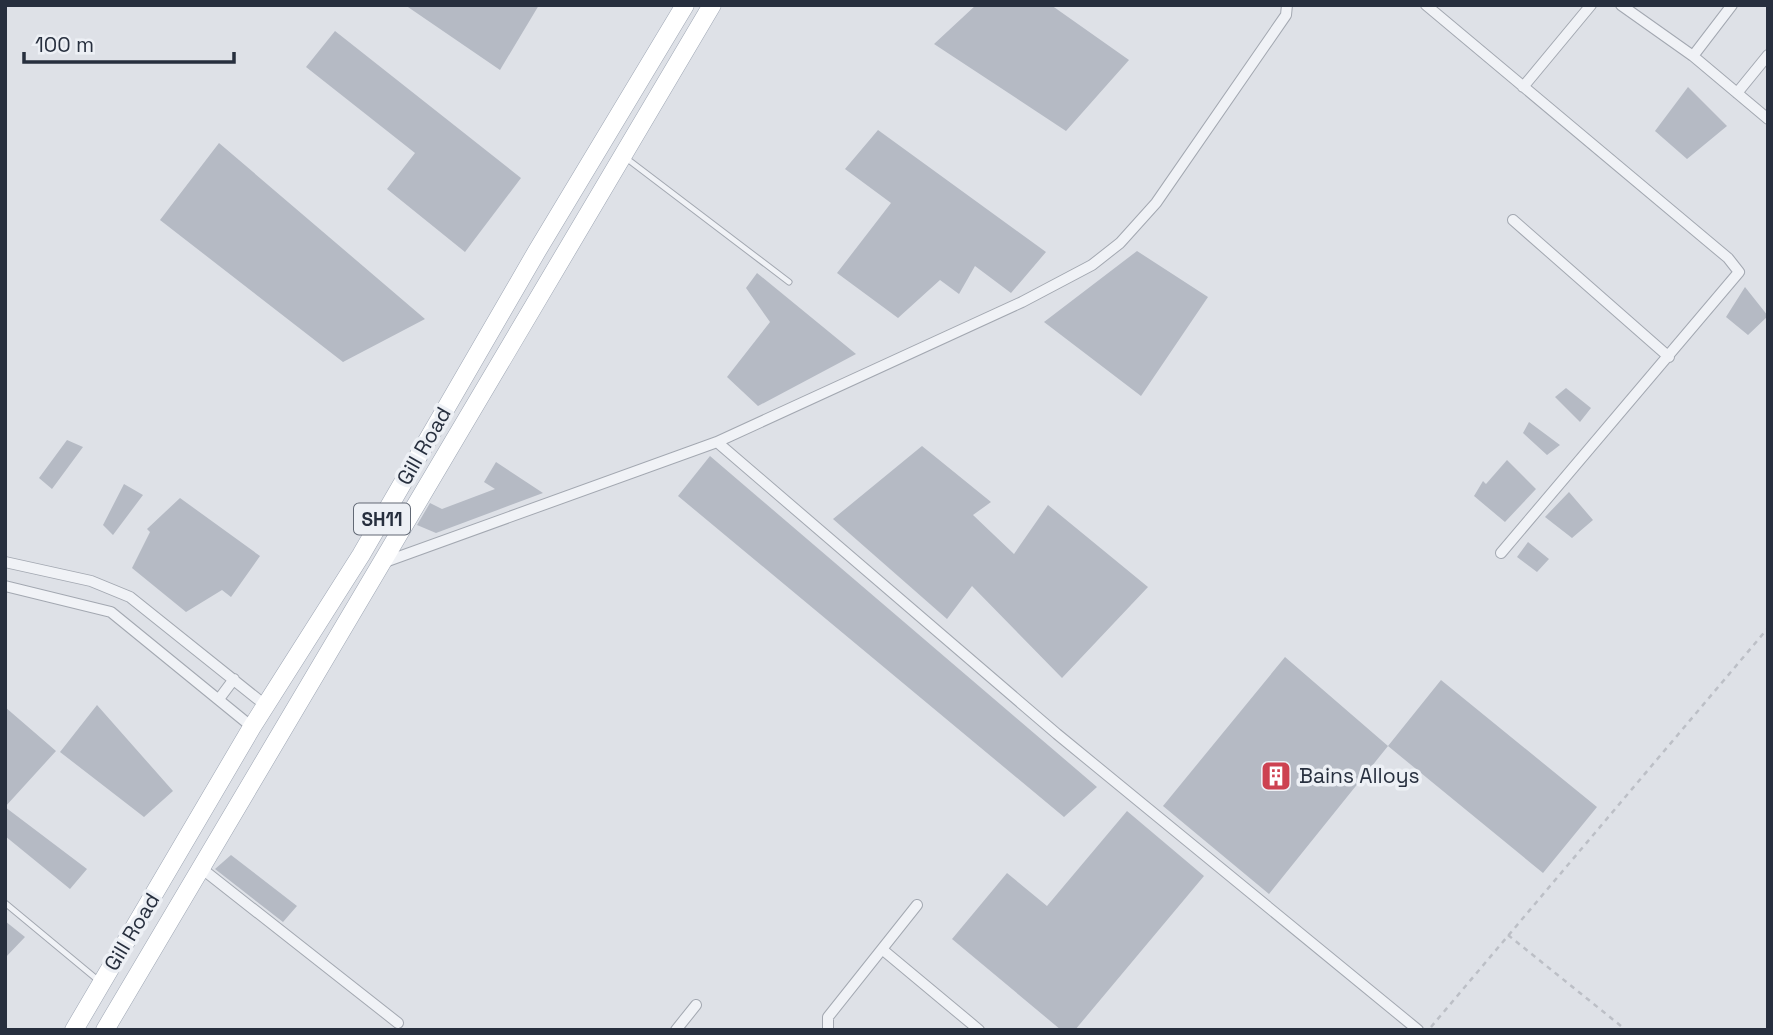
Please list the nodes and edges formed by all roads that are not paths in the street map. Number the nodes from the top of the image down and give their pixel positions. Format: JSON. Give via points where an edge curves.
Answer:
{"nodes":[{"id":1,"x":685,"y":5,"type":"edge"},
{"id":2,"x":712,"y":5,"type":"edge"},
{"id":3,"x":1287,"y":5,"type":"edge"},
{"id":4,"x":1426,"y":5,"type":"edge"},
{"id":5,"x":1591,"y":5,"type":"edge"},
{"id":6,"x":1621,"y":5,"type":"edge"},
{"id":7,"x":1732,"y":5,"type":"edge"},
{"id":8,"x":1768,"y":55,"type":"edge"},
{"id":9,"x":1693,"y":56,"type":"junction"},
{"id":10,"x":1523,"y":87,"type":"junction"},
{"id":11,"x":1737,"y":93,"type":"junction"},
{"id":12,"x":1768,"y":119,"type":"edge"},
{"id":13,"x":624,"y":156,"type":"junction"},
{"id":14,"x":1513,"y":220,"type":"dead end"},
{"id":15,"x":789,"y":282,"type":"dead end"},
{"id":16,"x":1669,"y":357,"type":"junction"},
{"id":17,"x":717,"y":442,"type":"junction"},
{"id":18,"x":1501,"y":553,"type":"dead end"},
{"id":19,"x":5,"y":562,"type":"edge"},
{"id":20,"x":382,"y":563,"type":"junction"},
{"id":21,"x":43,"y":570,"type":"junction"},
{"id":22,"x":5,"y":586,"type":"edge"},
{"id":23,"x":38,"y":593,"type":"junction"},
{"id":24,"x":170,"y":627,"type":"junction"},
{"id":25,"x":155,"y":646,"type":"junction"},
{"id":26,"x":234,"y":679,"type":"junction"},
{"id":27,"x":219,"y":699,"type":"junction"},
{"id":28,"x":265,"y":705,"type":"junction"},
{"id":29,"x":251,"y":727,"type":"junction"},
{"id":30,"x":201,"y":867,"type":"junction"},
{"id":31,"x":5,"y":903,"type":"edge"},
{"id":32,"x":917,"y":905,"type":"dead end"},
{"id":33,"x":883,"y":950,"type":"junction"},
{"id":34,"x":102,"y":983,"type":"junction"},
{"id":35,"x":696,"y":1005,"type":"dead end"},
{"id":36,"x":398,"y":1023,"type":"dead end"},
{"id":37,"x":74,"y":1030,"type":"edge"},
{"id":38,"x":105,"y":1030,"type":"edge"},
{"id":39,"x":676,"y":1030,"type":"edge"},
{"id":40,"x":828,"y":1030,"type":"edge"},
{"id":41,"x":979,"y":1030,"type":"edge"},
{"id":42,"x":1418,"y":1030,"type":"edge"}],
"edges":[{"from":1,"to":28,"type":"main road","name":"Gill Road","number":"SH11","via":[[361,555]]},
{"from":2,"to":13,"type":"main road","number":"SH11"},
{"from":3,"to":17,"type":"street","via":[[1286,15],[1156,202],[1120,243],[1092,265],[1046,292]]},
{"from":4,"to":10,"type":"street"},
{"from":5,"to":10,"type":"street"},
{"from":6,"to":9,"type":"street"},
{"from":7,"to":9,"type":"street"},
{"from":8,"to":11,"type":"street"},
{"from":9,"to":11,"type":"street"},
{"from":10,"to":16,"type":"street","via":[[1739,272]]},
{"from":11,"to":12,"type":"street"},
{"from":13,"to":15,"type":"lane"},
{"from":13,"to":20,"type":"main road","number":"SH11"},
{"from":14,"to":16,"type":"street"},
{"from":16,"to":18,"type":"street"},
{"from":17,"to":20,"type":"street"},
{"from":17,"to":42,"type":"street","via":[[1057,734]]},
{"from":19,"to":21,"type":"street"},
{"from":20,"to":30,"type":"main road","number":"SH11"},
{"from":21,"to":23,"type":"street"},
{"from":21,"to":24,"type":"street","via":[[112,587]]},
{"from":22,"to":23,"type":"street"},
{"from":23,"to":25,"type":"street","via":[[111,612]]},
{"from":24,"to":25,"type":"street"},
{"from":24,"to":26,"type":"street"},
{"from":25,"to":27,"type":"street"},
{"from":26,"to":27,"type":"street"},
{"from":26,"to":28,"type":"street"},
{"from":27,"to":29,"type":"street"},
{"from":28,"to":29,"type":"main road","name":"Gill Road","number":"SH11"},
{"from":29,"to":34,"type":"main road","name":"Gill Road","number":"SH11"},
{"from":30,"to":36,"type":"street"},
{"from":30,"to":38,"type":"main road","number":"SH11"},
{"from":31,"to":34,"type":"lane"},
{"from":32,"to":33,"type":"street"},
{"from":33,"to":40,"type":"street","via":[[828,1017]]},
{"from":33,"to":41,"type":"street"},
{"from":34,"to":37,"type":"main road","name":"Gill Road","number":"SH11"},
{"from":35,"to":39,"type":"street"}]}
